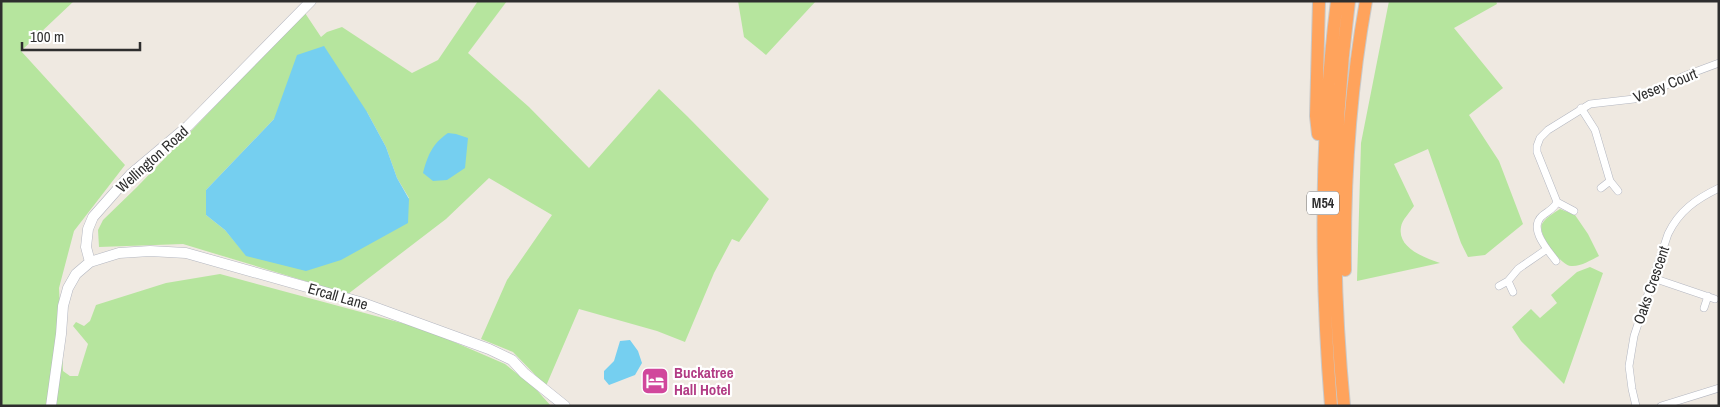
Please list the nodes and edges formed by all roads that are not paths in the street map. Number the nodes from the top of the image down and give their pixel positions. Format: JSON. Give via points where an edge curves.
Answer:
{"nodes":[{"id":1,"x":1319,"y":1,"type":"edge"},
{"id":2,"x":1337,"y":1,"type":"edge"},
{"id":3,"x":1349,"y":1,"type":"edge"},
{"id":4,"x":1366,"y":1,"type":"edge"},
{"id":5,"x":308,"y":2,"type":"edge"},
{"id":6,"x":1719,"y":63,"type":"edge"},
{"id":7,"x":1582,"y":108,"type":"junction"},
{"id":8,"x":1323,"y":182,"type":"junction"},
{"id":9,"x":1610,"y":182,"type":"junction"},
{"id":10,"x":1601,"y":188,"type":"dead end"},
{"id":11,"x":1719,"y":188,"type":"edge"},
{"id":12,"x":1618,"y":191,"type":"dead end"},
{"id":13,"x":1558,"y":202,"type":"junction"},
{"id":14,"x":1574,"y":211,"type":"dead end"},
{"id":15,"x":1547,"y":249,"type":"junction"},
{"id":16,"x":1556,"y":261,"type":"dead end"},
{"id":17,"x":90,"y":262,"type":"junction"},
{"id":18,"x":1653,"y":278,"type":"junction"},
{"id":19,"x":1508,"y":281,"type":"junction"},
{"id":20,"x":1499,"y":286,"type":"dead end"},
{"id":21,"x":1513,"y":292,"type":"dead end"},
{"id":22,"x":1704,"y":308,"type":"dead end"},
{"id":23,"x":1341,"y":370,"type":"junction"},
{"id":24,"x":1719,"y":388,"type":"edge"},
{"id":25,"x":51,"y":406,"type":"edge"},
{"id":26,"x":565,"y":406,"type":"edge"},
{"id":27,"x":1331,"y":406,"type":"edge"},
{"id":28,"x":1344,"y":406,"type":"edge"},
{"id":29,"x":1636,"y":406,"type":"edge"},
{"id":30,"x":1661,"y":406,"type":"edge"}],
"edges":[{"from":1,"to":8,"type":"highway","number":"M54","via":[[1316,116]]},
{"from":2,"to":8,"type":"highway","number":"M54","via":[[1326,100]]},
{"from":3,"to":23,"type":"highway","number":"M54","via":[[1340,80],[1336,161],[1335,241]]},
{"from":4,"to":23,"type":"highway","number":"M54","via":[[1350,112]]},
{"from":5,"to":17,"type":"street","name":"Wellington Road","via":[[188,126],[131,174],[93,216],[86,247]]},
{"from":6,"to":7,"type":"street","name":"Vesey Court","via":[[1634,99],[1605,101]]},
{"from":7,"to":9,"type":"street","via":[[1595,130]]},
{"from":7,"to":13,"type":"street","name":"Vesey Court","via":[[1548,130],[1537,146],[1538,157]]},
{"from":8,"to":27,"type":"highway","number":"M54","via":[[1326,342]]},
{"from":9,"to":10,"type":"street"},
{"from":9,"to":12,"type":"street"},
{"from":11,"to":18,"type":"street","name":"Oaks Crescent","via":[[1682,211],[1674,222]]},
{"from":13,"to":14,"type":"street"},
{"from":13,"to":15,"type":"street","via":[[1541,216],[1537,224]]},
{"from":15,"to":16,"type":"street"},
{"from":15,"to":19,"type":"street","via":[[1518,269]]},
{"from":17,"to":25,"type":"street","via":[[76,274],[63,306]]},
{"from":17,"to":26,"type":"street","name":"Ercall Lane","via":[[130,251],[186,254],[360,302],[512,360]]},
{"from":18,"to":22,"type":"street","via":[[1712,297]]},
{"from":18,"to":29,"type":"street","name":"Oaks Crescent","via":[[1630,356]]},
{"from":19,"to":20,"type":"street"},
{"from":19,"to":21,"type":"street"},
{"from":23,"to":28,"type":"highway","number":"M54"},
{"from":24,"to":30,"type":"street"}]}
